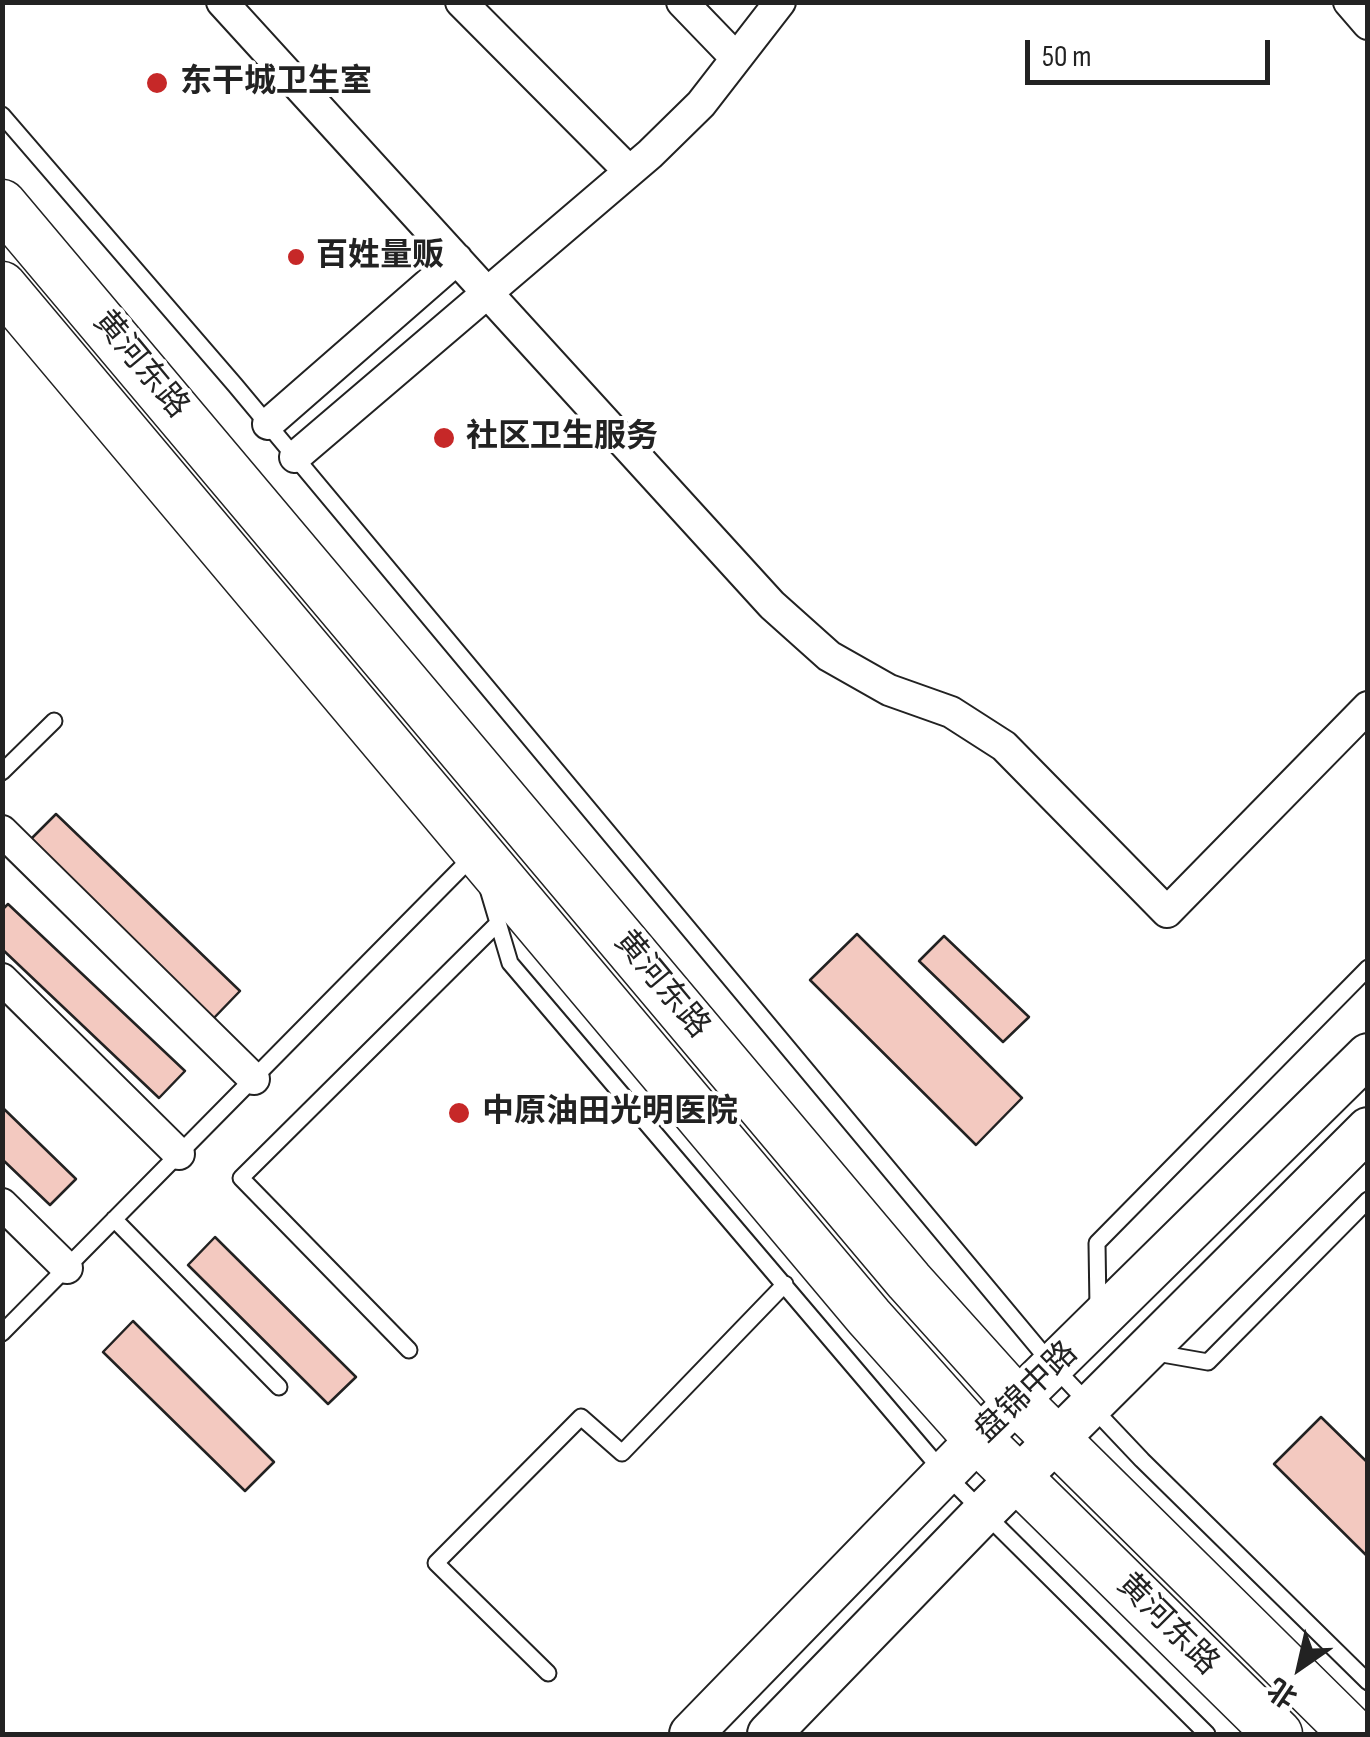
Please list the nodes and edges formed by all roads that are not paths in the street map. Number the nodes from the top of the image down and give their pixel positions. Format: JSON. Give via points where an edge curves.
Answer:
{"nodes":[{"id":1,"x":222,"y":2,"type":"edge"},
{"id":2,"x":461,"y":2,"type":"edge"},
{"id":3,"x":682,"y":2,"type":"edge"},
{"id":4,"x":780,"y":2,"type":"edge"},
{"id":5,"x":1350,"y":2,"type":"edge"},
{"id":6,"x":1368,"y":24,"type":"edge"},
{"id":7,"x":736,"y":58,"type":"junction"},
{"id":8,"x":2,"y":115,"type":"edge"},
{"id":9,"x":629,"y":172,"type":"junction"},
{"id":10,"x":2,"y":204,"type":"edge"},
{"id":11,"x":457,"y":258,"type":"junction"},
{"id":12,"x":2,"y":286,"type":"edge"},
{"id":13,"x":488,"y":293,"type":"junction"},
{"id":14,"x":268,"y":424,"type":"junction"},
{"id":15,"x":295,"y":457,"type":"junction"},
{"id":16,"x":1368,"y":707,"type":"edge"},
{"id":17,"x":54,"y":720,"type":"dead end"},
{"id":18,"x":2,"y":772,"type":"edge"},
{"id":19,"x":2,"y":831,"type":"edge"},
{"id":20,"x":478,"y":851,"type":"junction"},
{"id":21,"x":496,"y":924,"type":"junction"},
{"id":22,"x":1368,"y":968,"type":"edge"},
{"id":23,"x":2,"y":978,"type":"edge"},
{"id":24,"x":1368,"y":1056,"type":"edge"},
{"id":25,"x":254,"y":1078,"type":"junction"},
{"id":26,"x":1368,"y":1129,"type":"edge"},
{"id":27,"x":179,"y":1154,"type":"junction"},
{"id":28,"x":1368,"y":1200,"type":"edge"},
{"id":29,"x":2,"y":1204,"type":"edge"},
{"id":30,"x":114,"y":1220,"type":"junction"},
{"id":31,"x":67,"y":1268,"type":"junction"},
{"id":32,"x":785,"y":1284,"type":"junction"},
{"id":33,"x":1099,"y":1323,"type":"junction"},
{"id":34,"x":2,"y":1333,"type":"edge"},
{"id":35,"x":409,"y":1350,"type":"dead end"},
{"id":36,"x":1146,"y":1352,"type":"junction"},
{"id":37,"x":1054,"y":1367,"type":"junction"},
{"id":38,"x":279,"y":1387,"type":"dead end"},
{"id":39,"x":1017,"y":1400,"type":"junction"},
{"id":40,"x":1092,"y":1407,"type":"junction"},
{"id":41,"x":978,"y":1439,"type":"junction"},
{"id":42,"x":1058,"y":1441,"type":"junction"},
{"id":43,"x":944,"y":1473,"type":"junction"},
{"id":44,"x":1018,"y":1479,"type":"junction"},
{"id":45,"x":984,"y":1512,"type":"junction"},
{"id":46,"x":548,"y":1674,"type":"dead end"},
{"id":47,"x":1368,"y":1682,"type":"edge"},
{"id":48,"x":691,"y":1734,"type":"edge"},
{"id":49,"x":770,"y":1734,"type":"edge"},
{"id":50,"x":1208,"y":1734,"type":"edge"},
{"id":51,"x":1278,"y":1734,"type":"edge"},
{"id":52,"x":1354,"y":1734,"type":"edge"}],
"edges":[{"from":1,"to":11,"type":"street"},
{"from":2,"to":9,"type":"street"},
{"from":3,"to":7,"type":"street"},
{"from":4,"to":7,"type":"street"},
{"from":5,"to":6,"type":"street"},
{"from":7,"to":9,"type":"street","via":[[700,104]]},
{"from":8,"to":14,"type":"lane"},
{"from":9,"to":13,"type":"street"},
{"from":10,"to":39,"type":"main road","name":"黄河东路","via":[[909,1282]]},
{"from":11,"to":13,"type":"street"},
{"from":11,"to":14,"type":"street"},
{"from":12,"to":20,"type":"main road","name":"黄河东路"},
{"from":13,"to":15,"type":"street"},
{"from":13,"to":16,"type":"street","via":[[772,605],[829,656],[889,690],[950,712],[1004,746],[1166,912]]},
{"from":14,"to":15,"type":"lane"},
{"from":15,"to":37,"type":"lane"},
{"from":17,"to":18,"type":"lane"},
{"from":19,"to":25,"type":"street"},
{"from":20,"to":21,"type":"lane"},
{"from":20,"to":25,"type":"lane"},
{"from":20,"to":41,"type":"main road","name":"黄河东路"},
{"from":21,"to":32,"type":"lane","via":[[510,962]]},
{"from":21,"to":35,"type":"lane","via":[[241,1178]]},
{"from":22,"to":33,"type":"lane","via":[[1096,1243]]},
{"from":23,"to":27,"type":"street"},
{"from":24,"to":33,"type":"street","name":"盘锦中路"},
{"from":25,"to":27,"type":"lane"},
{"from":26,"to":36,"type":"street","name":"盘锦中路"},
{"from":27,"to":30,"type":"lane"},
{"from":28,"to":36,"type":"lane","via":[[1208,1362]]},
{"from":29,"to":31,"type":"street"},
{"from":30,"to":31,"type":"lane"},
{"from":30,"to":38,"type":"lane"},
{"from":31,"to":34,"type":"lane"},
{"from":32,"to":43,"type":"lane"},
{"from":32,"to":46,"type":"lane","via":[[622,1453],[582,1418],[436,1563]]},
{"from":33,"to":37,"type":"street","name":"盘锦中路"},
{"from":36,"to":40,"type":"street","name":"盘锦中路"},
{"from":37,"to":39,"type":"street","name":"盘锦中路"},
{"from":37,"to":40,"type":"lane"},
{"from":39,"to":41,"type":"street","name":"盘锦中路"},
{"from":39,"to":42,"type":"main road","name":"黄河东路"},
{"from":40,"to":42,"type":"street","name":"盘锦中路"},
{"from":40,"to":47,"type":"lane"},
{"from":41,"to":43,"type":"street","name":"盘锦中路"},
{"from":41,"to":44,"type":"main road","name":"黄河东路"},
{"from":42,"to":44,"type":"street","name":"盘锦中路"},
{"from":42,"to":52,"type":"main road","name":"黄河东路"},
{"from":43,"to":45,"type":"lane"},
{"from":43,"to":48,"type":"street","name":"盘锦中路"},
{"from":44,"to":45,"type":"street","name":"盘锦中路"},
{"from":44,"to":51,"type":"main road","name":"黄河东路"},
{"from":45,"to":49,"type":"street","name":"盘锦中路"},
{"from":45,"to":50,"type":"lane"}]}
